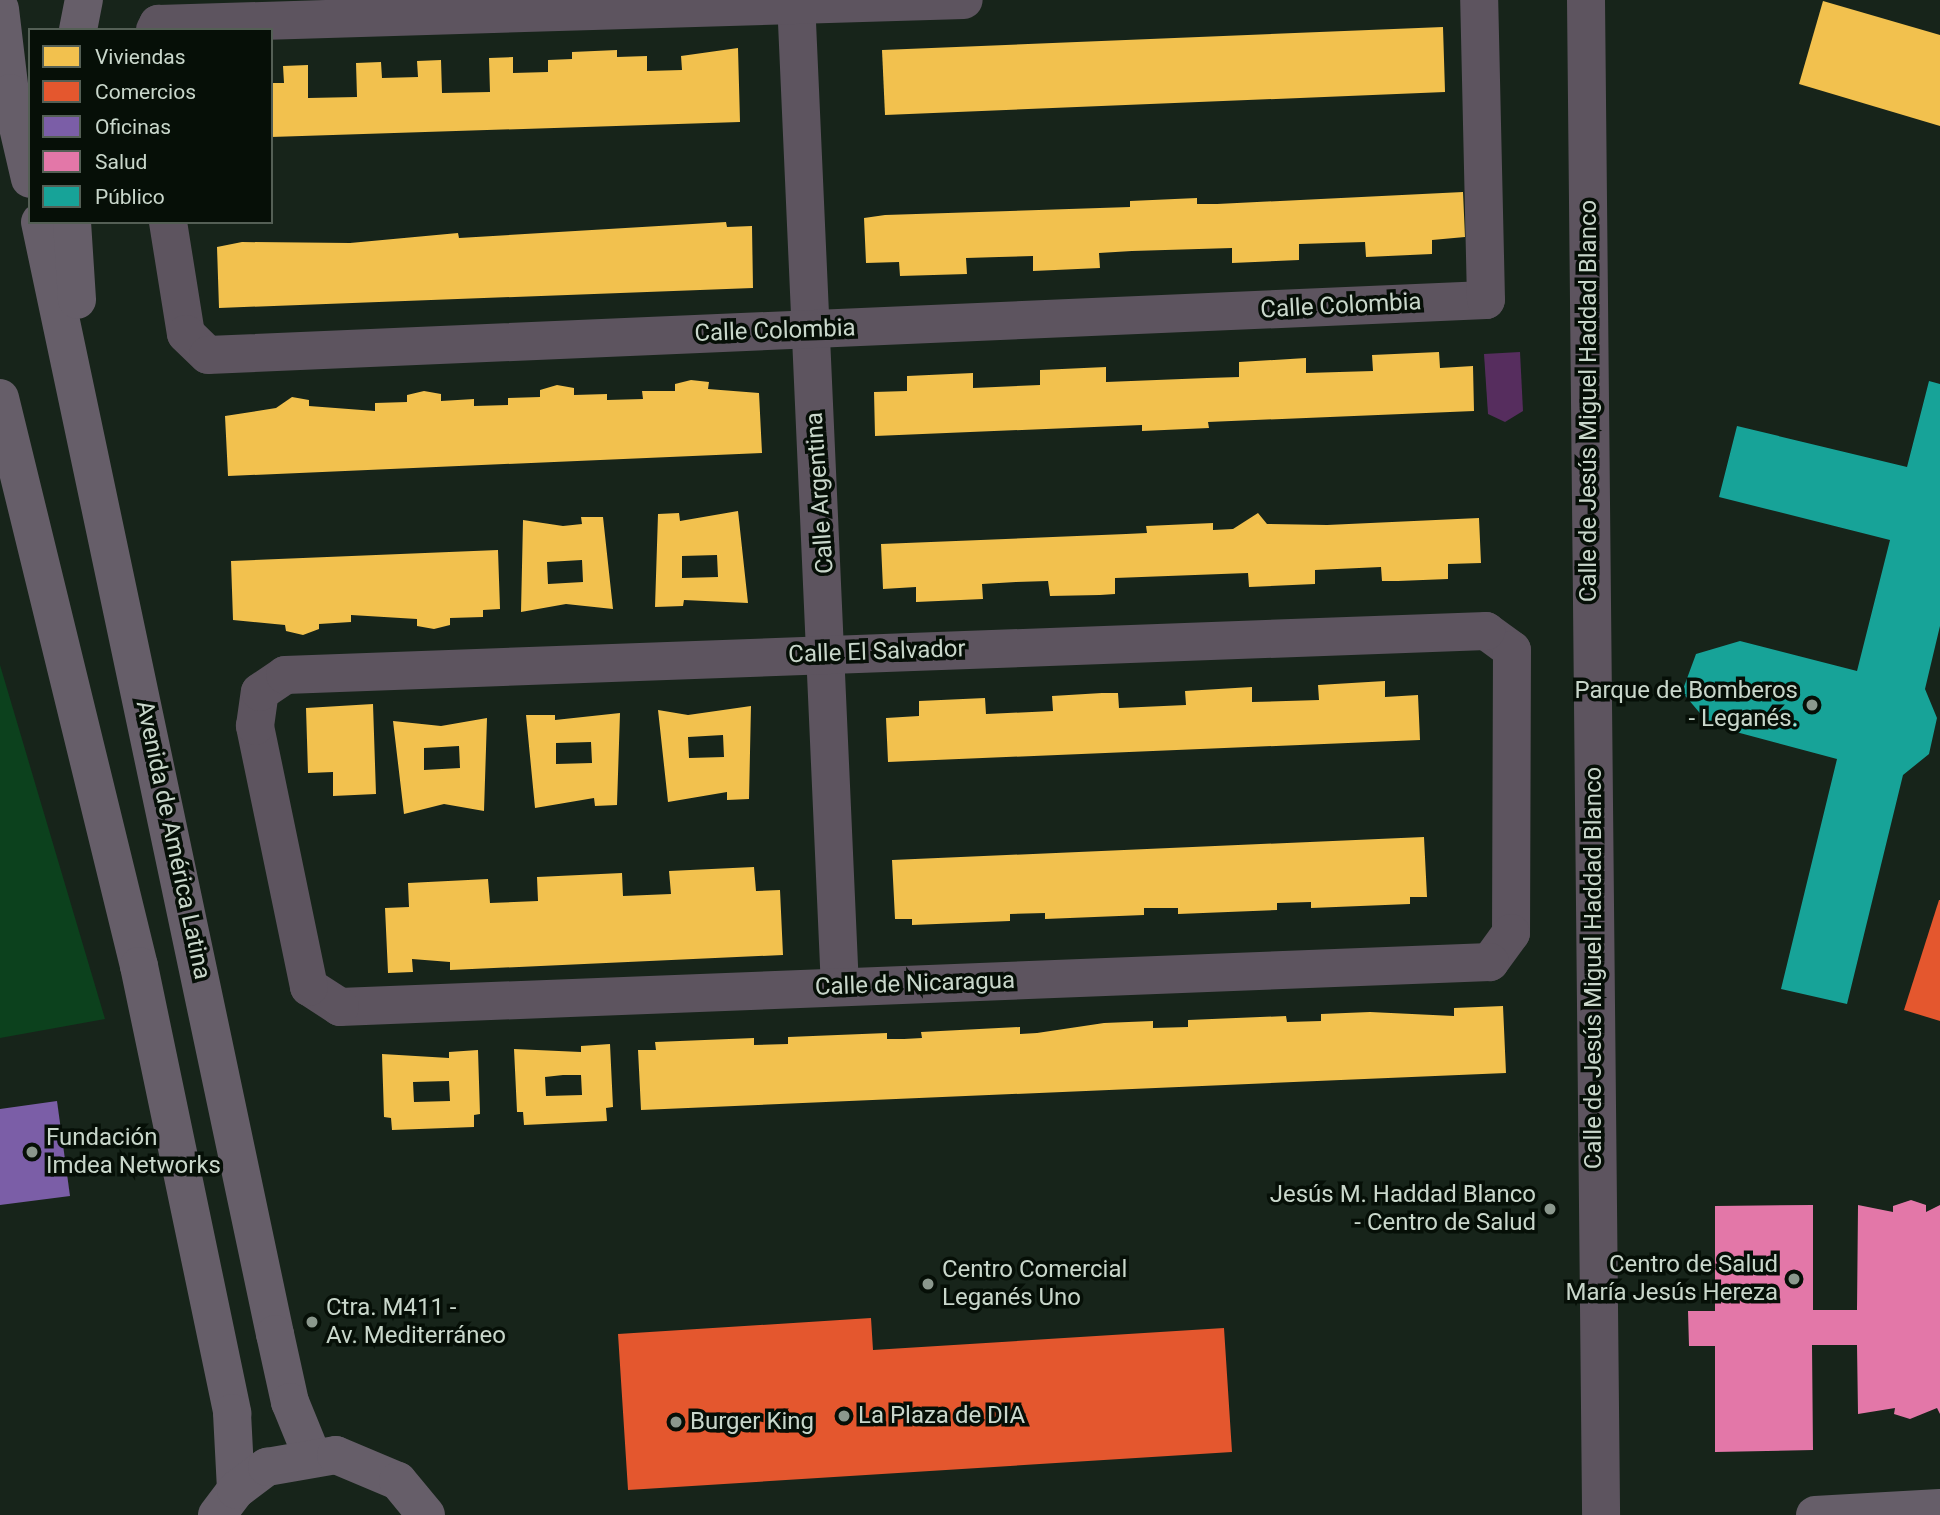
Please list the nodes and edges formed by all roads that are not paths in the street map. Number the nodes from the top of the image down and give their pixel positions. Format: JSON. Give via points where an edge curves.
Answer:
{"nodes":[{"id":1,"x":84,"y":0,"type":"edge"},
{"id":2,"x":964,"y":0,"type":"edge"},
{"id":3,"x":1479,"y":0,"type":"edge"},
{"id":4,"x":1567,"y":0,"type":"edge"},
{"id":5,"x":796,"y":4,"type":"edge"},
{"id":6,"x":0,"y":9,"type":"edge"},
{"id":7,"x":1586,"y":19,"type":"edge"},
{"id":8,"x":78,"y":28,"type":"edge"},
{"id":9,"x":156,"y":28,"type":"edge"},
{"id":10,"x":28,"y":170,"type":"edge"},
{"id":11,"x":40,"y":224,"type":"edge"},
{"id":12,"x":72,"y":224,"type":"edge"},
{"id":13,"x":168,"y":224,"type":"edge"},
{"id":14,"x":809,"y":330,"type":"junction"},
{"id":15,"x":0,"y":398,"type":"edge"},
{"id":16,"x":83,"y":404,"type":"junction"},
{"id":17,"x":830,"y":654,"type":"junction"},
{"id":18,"x":1511,"y":933,"type":"joint"},
{"id":19,"x":840,"y":987,"type":"junction"},
{"id":20,"x":309,"y":988,"type":"joint"},
{"id":21,"x":312,"y":1456,"type":"junction"},
{"id":22,"x":226,"y":1502,"type":"edge"},
{"id":23,"x":1940,"y":1508,"type":"edge"},
{"id":24,"x":426,"y":1515,"type":"edge"},
{"id":25,"x":1601,"y":1515,"type":"edge"},
{"id":26,"x":1815,"y":1515,"type":"edge"}],
"edges":[{"from":1,"to":8,"type":"main road"},
{"from":2,"to":5,"type":"street"},
{"from":3,"to":14,"type":"street","name":"Calle Colombia","via":[[1486,300]]},
{"from":4,"to":7,"type":"street"},
{"from":5,"to":9,"type":"street","via":[[158,24]]},
{"from":5,"to":14,"type":"street","name":"Calle Argentina"},
{"from":6,"to":10,"type":"main road","via":[[10,93]]},
{"from":7,"to":25,"type":"street","name":"Calle de Jesús Miguel Haddad Blanco"},
{"from":11,"to":16,"type":"main road","name":"Avenida de América Latina"},
{"from":12,"to":16,"type":"main road"},
{"from":13,"to":14,"type":"street","name":"Calle Colombia","via":[[186,334],[208,355]]},
{"from":14,"to":17,"type":"street","name":"Calle Argentina"},
{"from":15,"to":22,"type":"main road","via":[[139,966],[232,1413]]},
{"from":16,"to":21,"type":"main road","name":"Avenida de América Latina","via":[[275,1334],[290,1402]]},
{"from":17,"to":18,"type":"street","name":"Calle El Salvador","via":[[1497,635],[1512,650]]},
{"from":17,"to":19,"type":"street","name":"Calle Argentina"},
{"from":17,"to":20,"type":"street","name":"Calle El Salvador","via":[[285,675],[260,692],[255,726]]},
{"from":18,"to":19,"type":"street","name":"Calle de Nicaragua","via":[[1490,962]]},
{"from":19,"to":20,"type":"street","name":"Calle de Nicaragua","via":[[340,1007]]},
{"from":21,"to":22,"type":"main road","via":[[267,1467]]},
{"from":21,"to":24,"type":"main road","via":[[368,1464],[398,1481]]},
{"from":23,"to":26,"type":"main road"}]}
